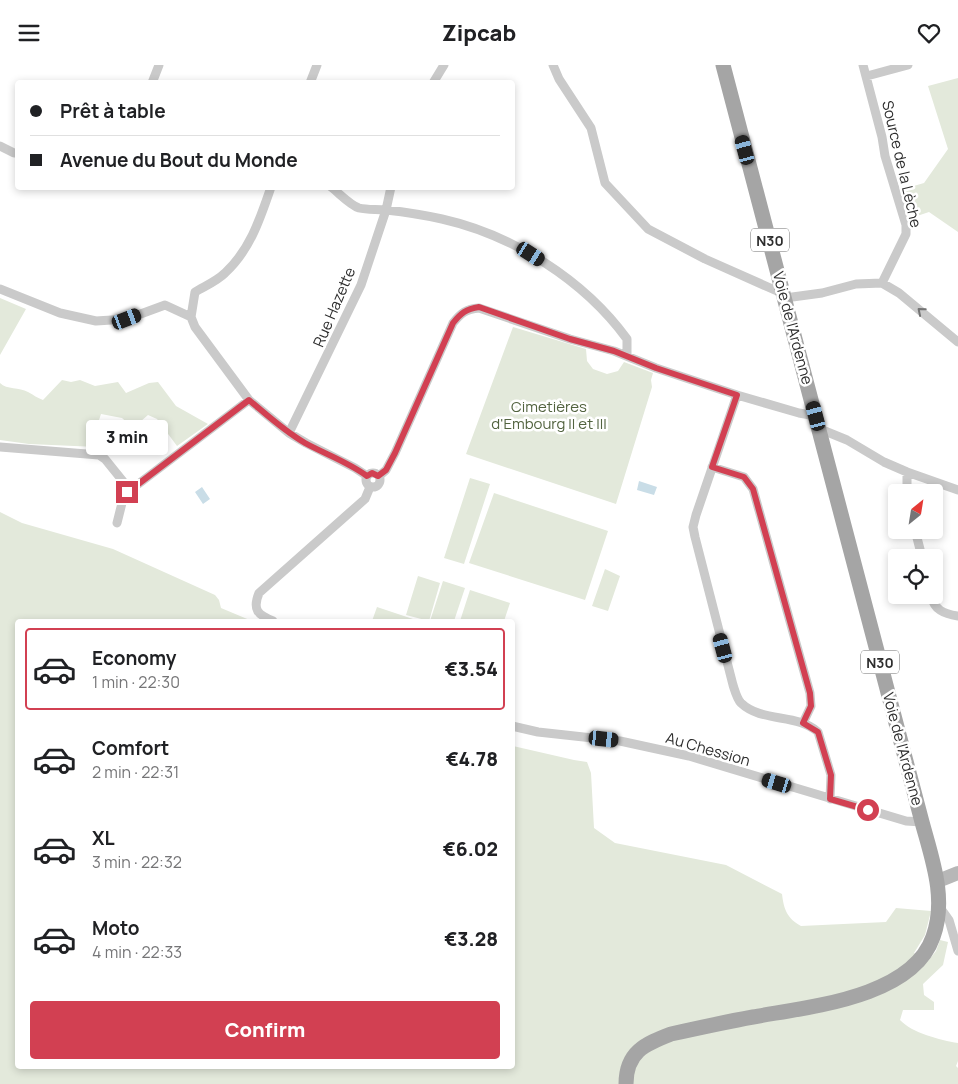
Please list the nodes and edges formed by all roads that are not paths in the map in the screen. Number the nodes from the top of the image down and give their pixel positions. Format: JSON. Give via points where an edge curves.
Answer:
{"nodes":[{"id":1,"x":159,"y":65,"type":"edge"},
{"id":2,"x":317,"y":65,"type":"edge"},
{"id":3,"x":444,"y":65,"type":"edge"},
{"id":4,"x":553,"y":65,"type":"edge"},
{"id":5,"x":723,"y":65,"type":"edge"},
{"id":6,"x":863,"y":65,"type":"edge"},
{"id":7,"x":908,"y":65,"type":"edge"},
{"id":8,"x":867,"y":76,"type":"junction"},
{"id":9,"x":153,"y":80,"type":"edge"},
{"id":10,"x":311,"y":80,"type":"edge"},
{"id":11,"x":435,"y":80,"type":"edge"},
{"id":12,"x":0,"y":146,"type":"edge"},
{"id":13,"x":14,"y":153,"type":"dead end"},
{"id":14,"x":270,"y":190,"type":"edge"},
{"id":15,"x":335,"y":190,"type":"edge"},
{"id":16,"x":390,"y":190,"type":"edge"},
{"id":17,"x":386,"y":210,"type":"junction"},
{"id":18,"x":882,"y":283,"type":"junction"},
{"id":19,"x":0,"y":289,"type":"edge"},
{"id":20,"x":784,"y":295,"type":"junction"},
{"id":21,"x":191,"y":317,"type":"junction"},
{"id":22,"x":958,"y":342,"type":"edge"},
{"id":23,"x":627,"y":356,"type":"junction"},
{"id":24,"x":737,"y":395,"type":"junction"},
{"id":25,"x":249,"y":400,"type":"junction"},
{"id":26,"x":818,"y":422,"type":"junction"},
{"id":27,"x":289,"y":433,"type":"junction"},
{"id":28,"x":0,"y":447,"type":"edge"},
{"id":29,"x":712,"y":467,"type":"junction"},
{"id":30,"x":907,"y":472,"type":"junction"},
{"id":31,"x":367,"y":476,"type":"junction"},
{"id":32,"x":378,"y":476,"type":"junction"},
{"id":33,"x":907,"y":484,"type":"edge"},
{"id":34,"x":130,"y":487,"type":"junction"},
{"id":35,"x":370,"y":487,"type":"junction"},
{"id":36,"x":958,"y":490,"type":"edge"},
{"id":37,"x":117,"y":523,"type":"dead end"},
{"id":38,"x":934,"y":604,"type":"edge"},
{"id":39,"x":958,"y":616,"type":"edge"},
{"id":40,"x":269,"y":619,"type":"edge"},
{"id":41,"x":803,"y":723,"type":"junction"},
{"id":42,"x":515,"y":727,"type":"edge"},
{"id":43,"x":830,"y":799,"type":"junction"},
{"id":44,"x":922,"y":822,"type":"junction"},
{"id":45,"x":958,"y":873,"type":"edge"},
{"id":46,"x":938,"y":881,"type":"junction"},
{"id":47,"x":939,"y":906,"type":"junction"},
{"id":48,"x":958,"y":951,"type":"edge"},
{"id":49,"x":626,"y":1084,"type":"edge"}],
"edges":[{"from":1,"to":9,"type":"street"},
{"from":2,"to":10,"type":"street"},
{"from":3,"to":11,"type":"street"},
{"from":4,"to":20,"type":"street","via":[[591,128],[605,183],[648,229]]},
{"from":5,"to":20,"type":"main road","name":"Voie de l'Ardenne","number":"N30"},
{"from":6,"to":8,"type":"street","name":"Source de la Lèche"},
{"from":7,"to":8,"type":"street"},
{"from":8,"to":18,"type":"street","name":"Source de la Lèche","via":[[885,156],[906,225],[906,234]]},
{"from":12,"to":13,"type":"street"},
{"from":14,"to":21,"type":"street","via":[[257,228],[242,255],[224,274],[195,292]]},
{"from":15,"to":17,"type":"street","via":[[358,207]]},
{"from":16,"to":17,"type":"street","name":"Rue Hazette"},
{"from":17,"to":23,"type":"street","via":[[442,219],[531,254],[570,280],[601,308],[628,339]]},
{"from":17,"to":27,"type":"street","name":"Rue Hazette","via":[[361,285]]},
{"from":18,"to":20,"type":"street","via":[[856,284],[813,295]]},
{"from":22,"to":18,"type":"street","one_way":true,"via":[[899,293]]},
{"from":19,"to":21,"type":"street","via":[[60,313],[96,321],[127,319],[165,305]]},
{"from":20,"to":26,"type":"main road","name":"Voie de l'Ardenne","number":"N30"},
{"from":21,"to":25,"type":"street"},
{"from":23,"to":24,"type":"street"},
{"from":23,"to":32,"type":"street","via":[[479,307],[468,309],[453,323],[395,453],[386,470]]},
{"from":24,"to":26,"type":"street","via":[[799,413]]},
{"from":24,"to":29,"type":"street"},
{"from":25,"to":27,"type":"street"},
{"from":25,"to":34,"type":"street","via":[[137,485]]},
{"from":26,"to":30,"type":"street","via":[[884,462]]},
{"from":26,"to":44,"type":"main road","name":"Voie de l'Ardenne","number":"N30"},
{"from":27,"to":31,"type":"street"},
{"from":28,"to":34,"type":"street","via":[[99,455]]},
{"from":29,"to":41,"type":"street","via":[[744,477],[753,489],[810,693],[811,706]]},
{"from":29,"to":41,"type":"street","via":[[693,527],[733,685],[740,703],[757,713]]},
{"from":30,"to":33,"type":"street"},
{"from":30,"to":36,"type":"street"},
{"from":31,"to":32,"type":"street","via":[[372,473]]},
{"from":31,"to":35,"type":"street","via":[[366,483]]},
{"from":32,"to":35,"type":"street","via":[[378,485]]},
{"from":34,"to":37,"type":"street"},
{"from":35,"to":40,"type":"street","via":[[365,499],[259,593],[255,605],[257,612]]},
{"from":38,"to":39,"type":"street","via":[[944,614]]},
{"from":41,"to":43,"type":"street","via":[[818,732],[831,775]]},
{"from":42,"to":43,"type":"street","name":"Au Chession","via":[[620,741],[680,754]]},
{"from":43,"to":44,"type":"street","name":"Au Chession","via":[[906,821]]},
{"from":44,"to":46,"type":"main road","name":"Voie de l'Ardenne","number":"N30"},
{"from":45,"to":46,"type":"street"},
{"from":46,"to":47,"type":"main road","name":"Voie de l'Ardenne","number":"N30"},
{"from":47,"to":48,"type":"street","via":[[949,920]]},
{"from":47,"to":49,"type":"main road","name":"Voie de l'Ardenne","number":"N30","via":[[937,925],[928,948],[912,968],[893,981],[843,999],[664,1037],[640,1048],[630,1061]]}]}
